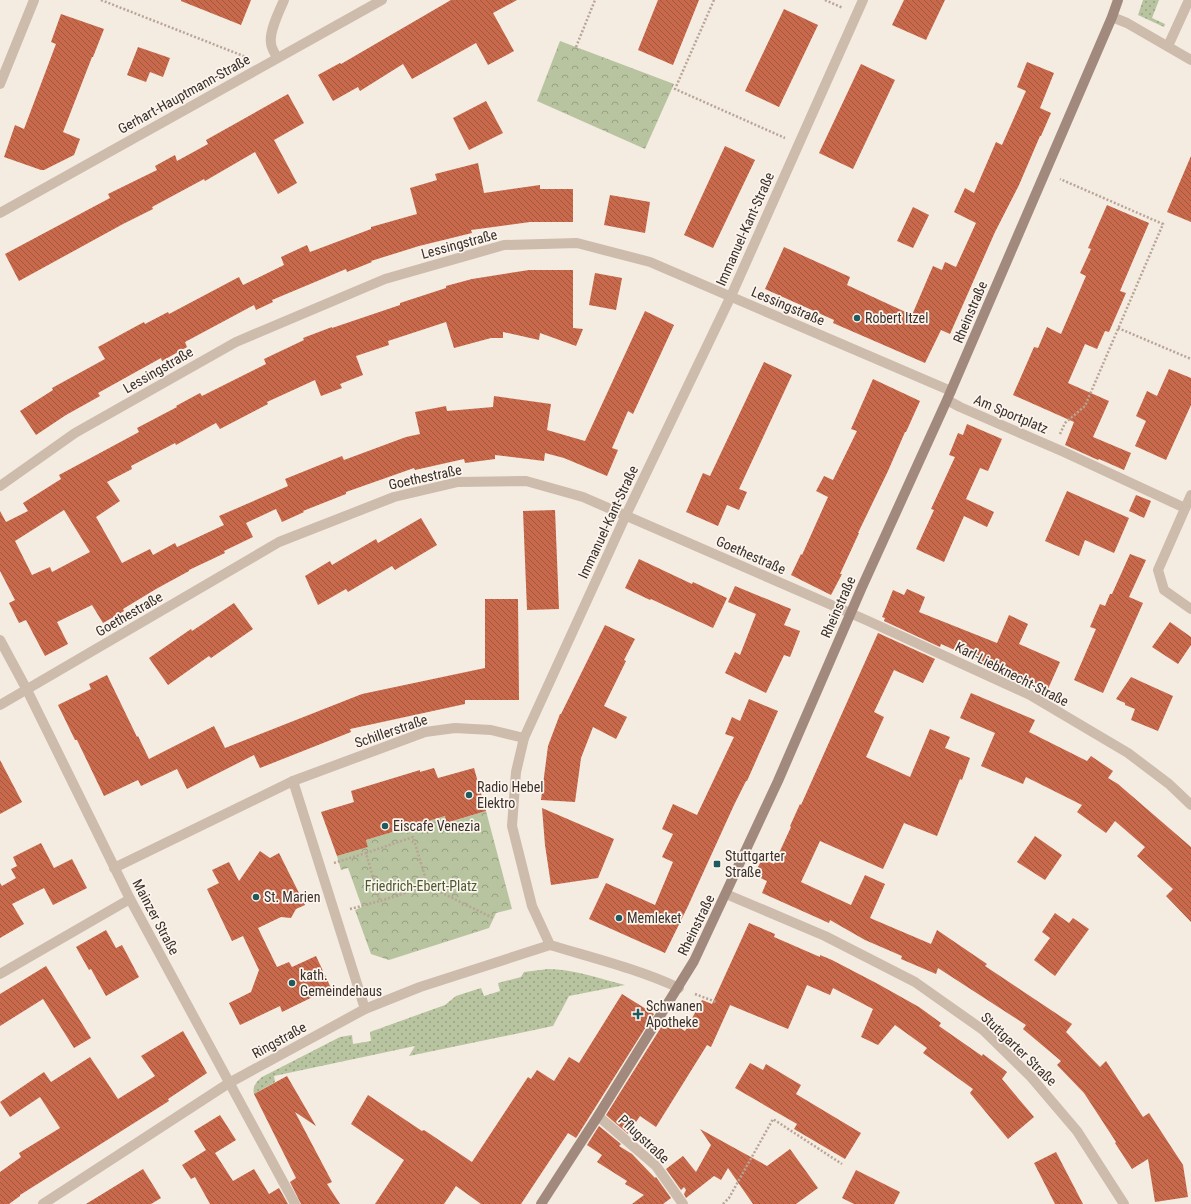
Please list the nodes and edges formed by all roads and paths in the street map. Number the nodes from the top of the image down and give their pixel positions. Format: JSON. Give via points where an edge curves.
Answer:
{"nodes":[{"id":1,"x":34,"y":0,"type":"edge"},
{"id":2,"x":101,"y":0,"type":"edge"},
{"id":3,"x":284,"y":0,"type":"edge"},
{"id":4,"x":382,"y":0,"type":"edge"},
{"id":5,"x":594,"y":0,"type":"edge"},
{"id":6,"x":714,"y":0,"type":"edge"},
{"id":7,"x":863,"y":0,"type":"edge"},
{"id":8,"x":1118,"y":0,"type":"edge"},
{"id":9,"x":1189,"y":0,"type":"edge"},
{"id":10,"x":1112,"y":17,"type":"junction"},
{"id":11,"x":1168,"y":46,"type":"junction"},
{"id":12,"x":576,"y":47,"type":"dead end"},
{"id":13,"x":278,"y":58,"type":"junction"},
{"id":14,"x":1191,"y":60,"type":"edge"},
{"id":15,"x":265,"y":65,"type":"junction"},
{"id":16,"x":0,"y":84,"type":"edge"},
{"id":17,"x":798,"y":144,"type":"junction"},
{"id":18,"x":1060,"y":179,"type":"dead end"},
{"id":19,"x":0,"y":213,"type":"edge"},
{"id":20,"x":731,"y":296,"type":"junction"},
{"id":21,"x":1118,"y":328,"type":"junction"},
{"id":22,"x":1191,"y":359,"type":"edge"},
{"id":23,"x":949,"y":396,"type":"junction"},
{"id":24,"x":1054,"y":448,"type":"junction"},
{"id":25,"x":0,"y":486,"type":"edge"},
{"id":26,"x":1191,"y":495,"type":"edge"},
{"id":27,"x":1185,"y":508,"type":"junction"},
{"id":28,"x":626,"y":515,"type":"junction"},
{"id":29,"x":1191,"y":609,"type":"edge"},
{"id":30,"x":850,"y":613,"type":"junction"},
{"id":31,"x":0,"y":640,"type":"edge"},
{"id":32,"x":27,"y":690,"type":"junction"},
{"id":33,"x":0,"y":705,"type":"edge"},
{"id":34,"x":524,"y":738,"type":"junction"},
{"id":35,"x":293,"y":781,"type":"junction"},
{"id":36,"x":1191,"y":805,"type":"edge"},
{"id":37,"x":366,"y":853,"type":"junction"},
{"id":38,"x":339,"y":861,"type":"dead end"},
{"id":39,"x":114,"y":868,"type":"junction"},
{"id":40,"x":428,"y":886,"type":"junction"},
{"id":41,"x":726,"y":894,"type":"junction"},
{"id":42,"x":130,"y":899,"type":"junction"},
{"id":43,"x":380,"y":901,"type":"junction"},
{"id":44,"x":348,"y":910,"type":"dead end"},
{"id":45,"x":493,"y":918,"type":"dead end"},
{"id":46,"x":550,"y":945,"type":"junction"},
{"id":47,"x":0,"y":974,"type":"edge"},
{"id":48,"x":678,"y":988,"type":"junction"},
{"id":49,"x":695,"y":994,"type":"dead end"},
{"id":50,"x":716,"y":1002,"type":"dead end"},
{"id":51,"x":364,"y":1009,"type":"junction"},
{"id":52,"x":229,"y":1083,"type":"junction"},
{"id":53,"x":598,"y":1116,"type":"junction"},
{"id":54,"x":842,"y":1164,"type":"dead end"},
{"id":55,"x":43,"y":1204,"type":"edge"},
{"id":56,"x":295,"y":1204,"type":"edge"},
{"id":57,"x":541,"y":1204,"type":"edge"},
{"id":58,"x":683,"y":1204,"type":"edge"},
{"id":59,"x":723,"y":1204,"type":"edge"},
{"id":60,"x":1124,"y":1204,"type":"edge"}],
"edges":[{"from":1,"to":16,"type":"street"},
{"from":2,"to":15,"type":"path"},
{"from":3,"to":13,"type":"street","via":[[273,27],[270,44]]},
{"from":4,"to":13,"type":"street","name":"Gerhart-Hauptmann-Straße"},
{"from":5,"to":12,"type":"path"},
{"from":6,"to":17,"type":"path","via":[[675,89]]},
{"from":7,"to":17,"type":"street","name":"Immanuel-Kant-Straße"},
{"from":8,"to":10,"type":"main road","name":"Rheinstraße"},
{"from":9,"to":11,"type":"street"},
{"from":10,"to":11,"type":"street"},
{"from":10,"to":23,"type":"main road","name":"Rheinstraße"},
{"from":11,"to":14,"type":"street"},
{"from":13,"to":15,"type":"street","name":"Gerhart-Hauptmann-Straße"},
{"from":15,"to":19,"type":"street","name":"Gerhart-Hauptmann-Straße"},
{"from":17,"to":20,"type":"street","name":"Immanuel-Kant-Straße"},
{"from":18,"to":21,"type":"path","via":[[1163,224]]},
{"from":20,"to":23,"type":"street","name":"Lessingstraße"},
{"from":20,"to":25,"type":"street","name":"Lessingstraße","via":[[650,262],[577,243],[504,245],[385,279],[236,342],[75,433]]},
{"from":20,"to":28,"type":"street","name":"Immanuel-Kant-Straße"},
{"from":21,"to":22,"type":"path"},
{"from":21,"to":24,"type":"path","via":[[1085,406],[1065,423]]},
{"from":23,"to":24,"type":"street","name":"Am Sportplatz","via":[[960,407]]},
{"from":23,"to":30,"type":"main road","name":"Rheinstraße"},
{"from":24,"to":27,"type":"street","name":"Am Sportplatz"},
{"from":26,"to":27,"type":"street"},
{"from":27,"to":29,"type":"street","via":[[1158,570],[1164,590]]},
{"from":28,"to":30,"type":"street","name":"Goethestraße"},
{"from":28,"to":32,"type":"street","name":"Goethestraße","via":[[583,497],[526,481],[458,482],[394,497],[279,542]]},
{"from":28,"to":34,"type":"street","name":"Immanuel-Kant-Straße"},
{"from":30,"to":36,"type":"street","name":"Karl-Liebknecht-Straße","via":[[1030,695],[1128,753],[1169,784]]},
{"from":30,"to":41,"type":"main road","name":"Rheinstraße"},
{"from":31,"to":32,"type":"street","name":"Mainzer Straße"},
{"from":32,"to":33,"type":"street","name":"Goethestraße"},
{"from":32,"to":39,"type":"street","name":"Mainzer Straße"},
{"from":34,"to":35,"type":"street","name":"Schillerstraße","via":[[491,730],[462,728],[425,732]]},
{"from":34,"to":46,"type":"street","name":"Immanuel-Kant-Straße","via":[[516,772],[512,826],[532,906]]},
{"from":35,"to":39,"type":"street","name":"Schillerstraße"},
{"from":35,"to":51,"type":"street"},
{"from":37,"to":38,"type":"path"},
{"from":37,"to":40,"type":"path","via":[[413,837]]},
{"from":37,"to":43,"type":"path"},
{"from":39,"to":42,"type":"street","name":"Mainzer Straße"},
{"from":40,"to":43,"type":"path"},
{"from":40,"to":45,"type":"path"},
{"from":41,"to":48,"type":"main road","name":"Rheinstraße"},
{"from":41,"to":60,"type":"street","name":"Stuttgarter Straße","via":[[825,936],[915,982],[983,1030],[1032,1077],[1077,1131]]},
{"from":42,"to":47,"type":"street"},
{"from":42,"to":52,"type":"street","name":"Mainzer Straße"},
{"from":43,"to":44,"type":"path"},
{"from":46,"to":48,"type":"street","via":[[658,979]]},
{"from":46,"to":51,"type":"street","name":"Ringstraße","via":[[420,987]]},
{"from":48,"to":53,"type":"main road","name":"Rheinstraße"},
{"from":49,"to":50,"type":"path"},
{"from":51,"to":52,"type":"street","name":"Ringstraße"},
{"from":52,"to":55,"type":"street","name":"Ringstraße"},
{"from":52,"to":56,"type":"street","name":"Mainzer Straße"},
{"from":53,"to":57,"type":"main road","name":"Rheinstraße"},
{"from":53,"to":58,"type":"street","name":"Pflugstraße","via":[[656,1166]]},
{"from":54,"to":59,"type":"path","via":[[773,1119],[729,1198]]}]}
